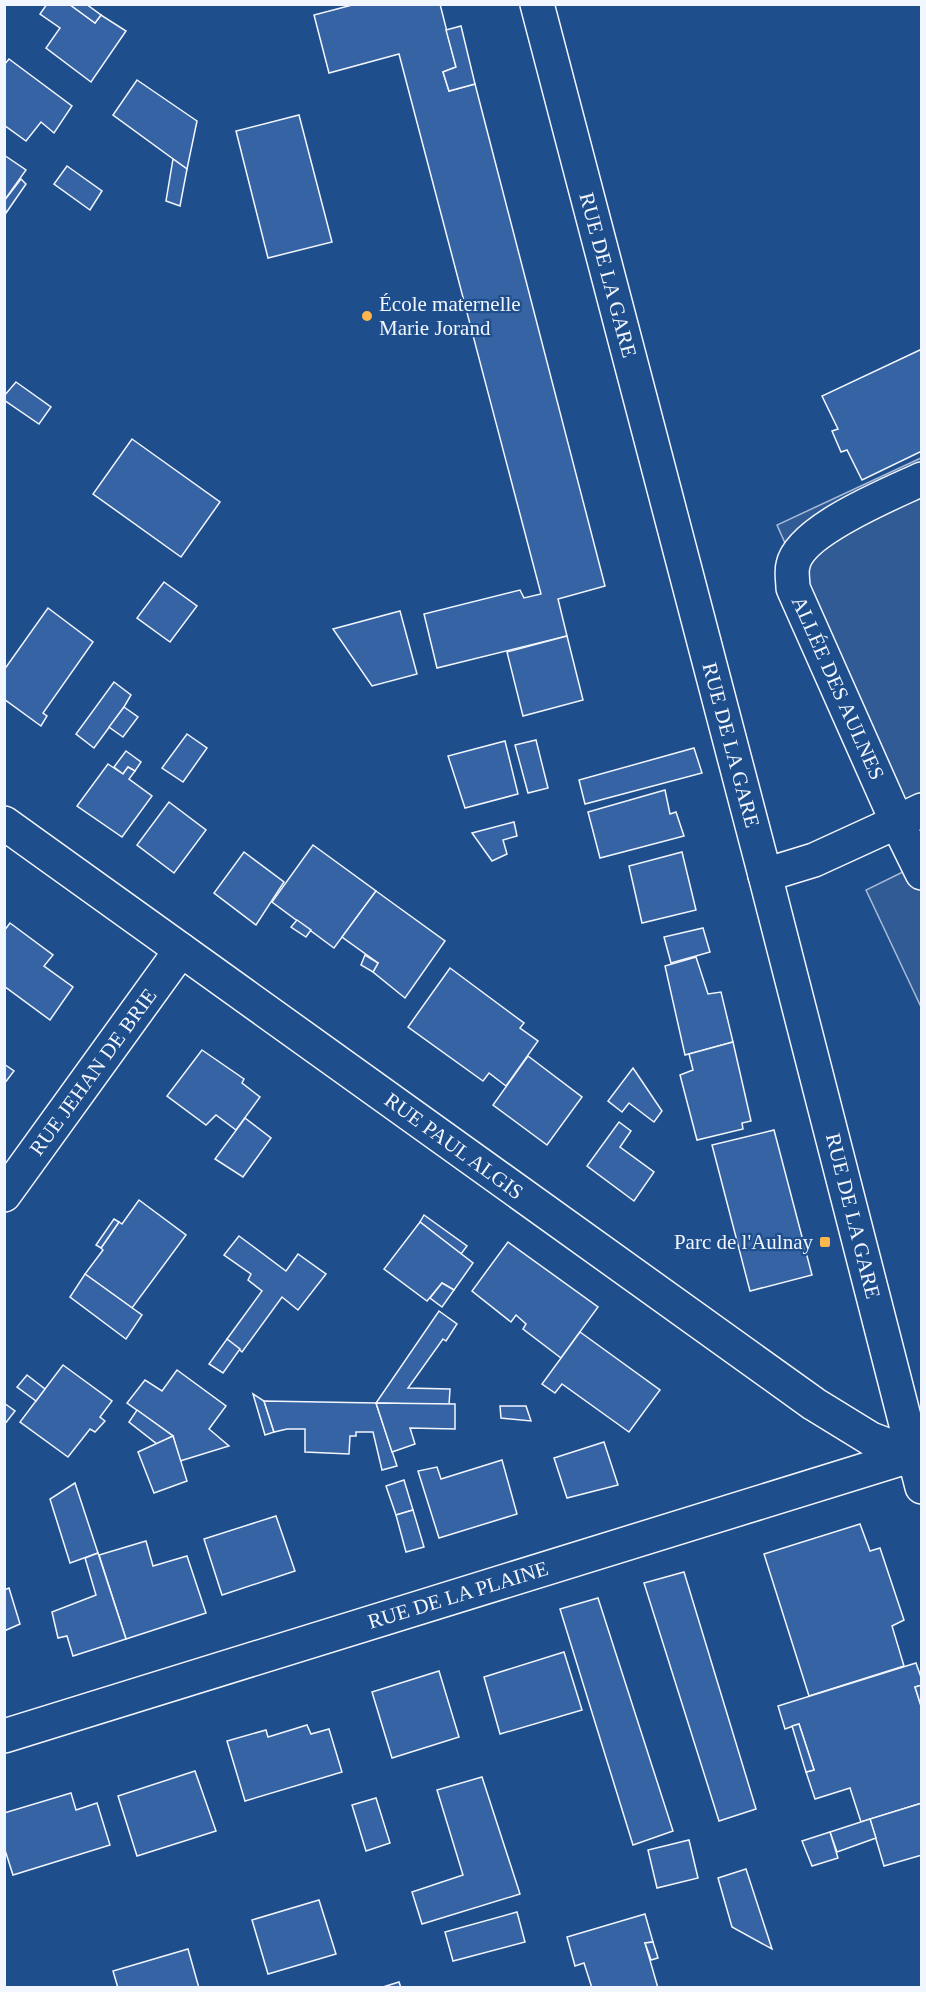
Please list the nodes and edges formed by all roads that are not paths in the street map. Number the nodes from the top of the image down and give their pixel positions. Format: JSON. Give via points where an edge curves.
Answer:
{"nodes":[{"id":1,"x":537,"y":4,"type":"edge"},
{"id":2,"x":921,"y":479,"type":"edge"},
{"id":3,"x":909,"y":816,"type":"edge"},
{"id":4,"x":4,"y":823,"type":"edge"},
{"id":5,"x":921,"y":873,"type":"edge"},
{"id":6,"x":765,"y":875,"type":"junction"},
{"id":7,"x":181,"y":950,"type":"junction"},
{"id":8,"x":4,"y":1195,"type":"edge"},
{"id":9,"x":913,"y":1455,"type":"junction"},
{"id":10,"x":921,"y":1487,"type":"edge"},
{"id":11,"x":4,"y":1736,"type":"edge"}],
"edges":[{"from":1,"to":6,"type":"street","name":"RUE DE LA GARE"},
{"from":2,"to":3,"type":"street","name":"ALLÉE DES AULNES","via":[[824,528],[804,546],[793,564],[793,588]]},
{"from":3,"to":5,"type":"street","name":"ALLÉE DES AULNES"},
{"from":3,"to":6,"type":"street","via":[[814,860]]},
{"from":4,"to":7,"type":"street","name":"RUE PAUL ALGIS"},
{"from":6,"to":9,"type":"street","name":"RUE DE LA GARE"},
{"from":7,"to":8,"type":"street","name":"RUE JEHAN DE BRIE"},
{"from":7,"to":9,"type":"street","name":"RUE PAUL ALGIS","via":[[814,1404],[870,1438]]},
{"from":9,"to":10,"type":"street","name":"RUE DE LA GARE"},
{"from":9,"to":11,"type":"street","name":"RUE DE LA PLAINE"}]}
